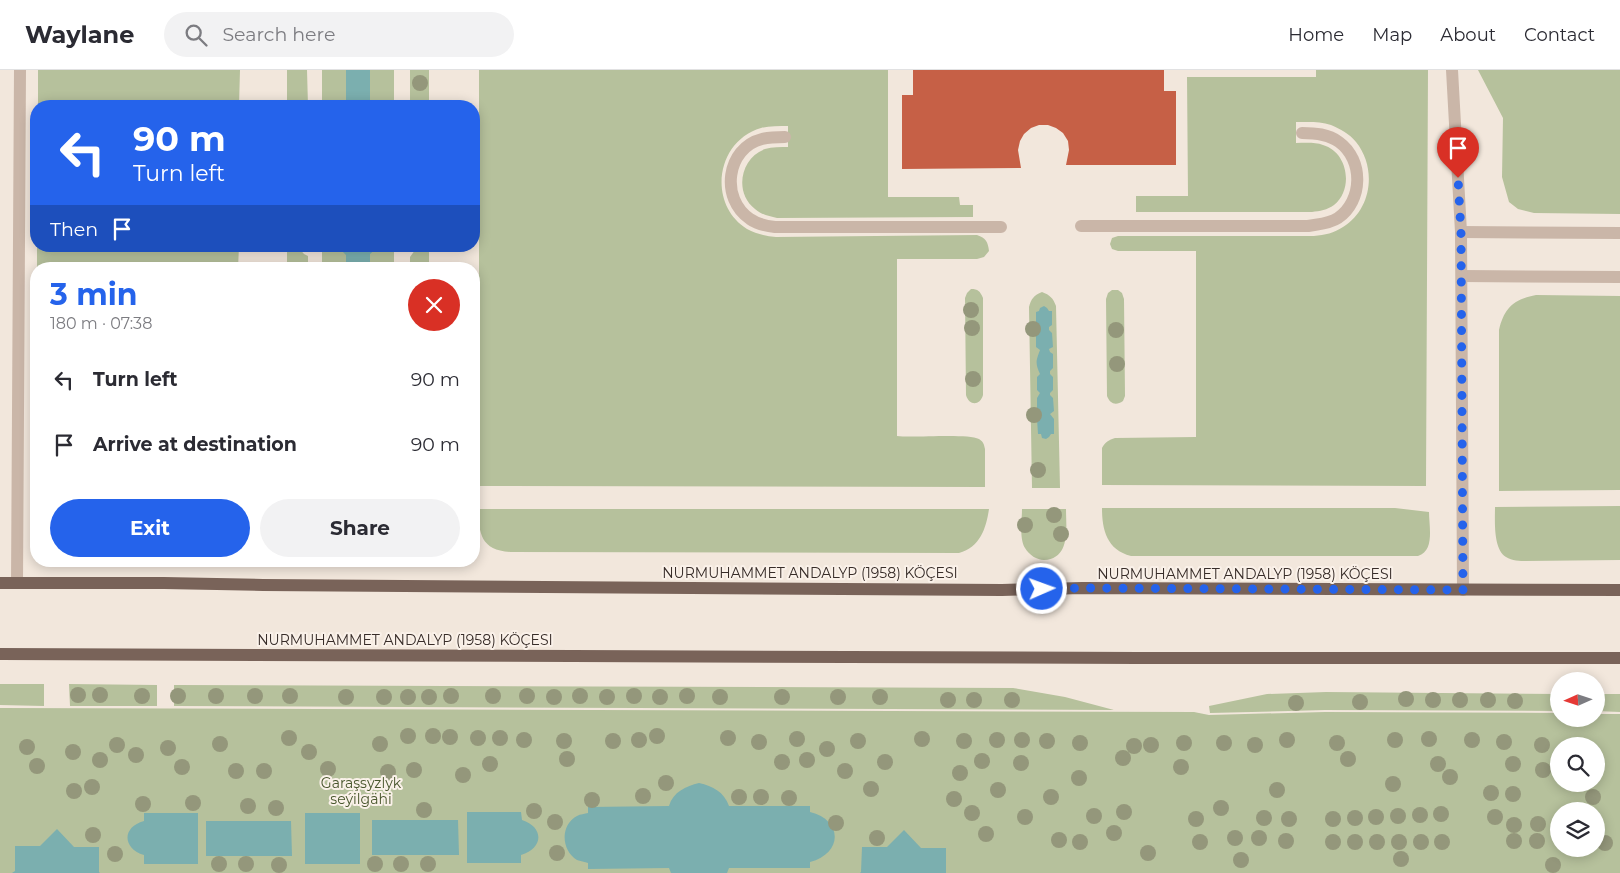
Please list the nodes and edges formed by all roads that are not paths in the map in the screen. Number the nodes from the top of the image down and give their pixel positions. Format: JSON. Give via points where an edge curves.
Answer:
{"nodes":[{"id":1,"x":20,"y":70,"type":"edge"},
{"id":2,"x":1452,"y":70,"type":"edge"},
{"id":3,"x":1302,"y":133,"type":"dead end"},
{"id":4,"x":785,"y":137,"type":"dead end"},
{"id":5,"x":1081,"y":226,"type":"dead end"},
{"id":6,"x":1001,"y":227,"type":"dead end"},
{"id":7,"x":1461,"y":232,"type":"junction"},
{"id":8,"x":1620,"y":233,"type":"edge"},
{"id":9,"x":1462,"y":276,"type":"junction"},
{"id":10,"x":1620,"y":277,"type":"edge"},
{"id":11,"x":0,"y":583,"type":"edge"},
{"id":12,"x":17,"y":583,"type":"junction"},
{"id":13,"x":1463,"y":590,"type":"junction"},
{"id":14,"x":1620,"y":590,"type":"edge"},
{"id":15,"x":0,"y":654,"type":"edge"},
{"id":16,"x":1620,"y":658,"type":"edge"}],
"edges":[{"from":1,"to":12,"type":"street"},
{"from":2,"to":7,"type":"street"},
{"from":3,"to":5,"type":"street","via":[[1328,136],[1340,142],[1353,158],[1358,185],[1348,209],[1337,219],[1308,226]]},
{"from":4,"to":6,"type":"street","via":[[761,139],[750,144],[741,152],[731,175],[731,188],[740,210],[763,225]]},
{"from":7,"to":8,"type":"street"},
{"from":7,"to":9,"type":"street"},
{"from":9,"to":10,"type":"street"},
{"from":9,"to":13,"type":"street"},
{"from":11,"to":12,"type":"main road","name":"NURMUHAMMET ANDALYP (1958) KÖÇESI"},
{"from":12,"to":13,"type":"main road","name":"NURMUHAMMET ANDALYP (1958) KÖÇESI"},
{"from":13,"to":14,"type":"main road","name":"NURMUHAMMET ANDALYP (1958) KÖÇESI"},
{"from":15,"to":16,"type":"main road","name":"NURMUHAMMET ANDALYP (1958) KÖÇESI"}]}
